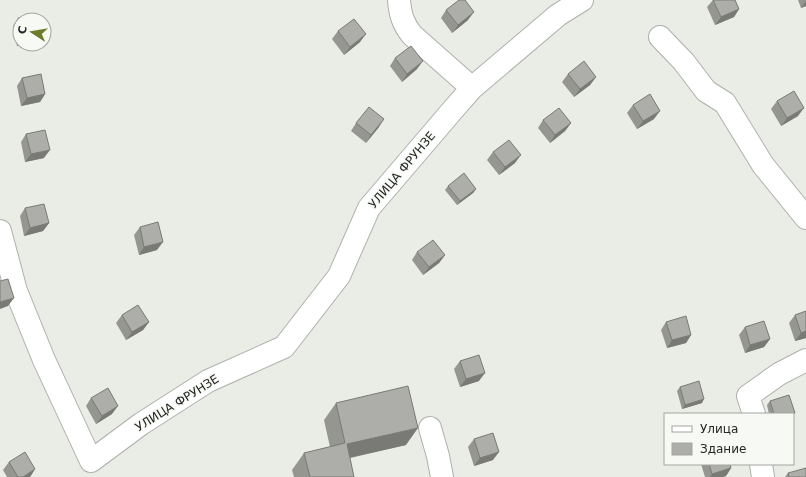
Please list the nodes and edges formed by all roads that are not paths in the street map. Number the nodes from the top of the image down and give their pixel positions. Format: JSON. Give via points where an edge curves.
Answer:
{"nodes":[{"id":1,"x":399,"y":0,"type":"edge"},
{"id":2,"x":582,"y":0,"type":"edge"},
{"id":3,"x":660,"y":37,"type":"dead end"},
{"id":4,"x":472,"y":88,"type":"junction"},
{"id":5,"x":806,"y":218,"type":"edge"},
{"id":6,"x":0,"y":231,"type":"edge"},
{"id":7,"x":806,"y":360,"type":"edge"},
{"id":8,"x":754,"y":413,"type":"edge"},
{"id":9,"x":430,"y":428,"type":"dead end"},
{"id":10,"x":760,"y":465,"type":"edge"},
{"id":11,"x":88,"y":469,"type":"edge"},
{"id":12,"x":442,"y":477,"type":"edge"},
{"id":13,"x":763,"y":477,"type":"edge"}],
"edges":[{"from":1,"to":4,"type":"street","via":[[402,19],[412,35]]},
{"from":2,"to":4,"type":"street","name":"УЛИЦА ФРУНЗЕ","via":[[558,15]]},
{"from":3,"to":5,"type":"street","via":[[706,90],[725,103],[763,165]]},
{"from":4,"to":11,"type":"street","name":"УЛИЦА ФРУНЗЕ","via":[[369,208],[339,276],[284,347],[208,381],[141,424]]},
{"from":6,"to":11,"type":"street","via":[[16,291]]},
{"from":7,"to":8,"type":"street","via":[[779,374],[748,396]]},
{"from":9,"to":12,"type":"street"},
{"from":10,"to":13,"type":"street"}]}
